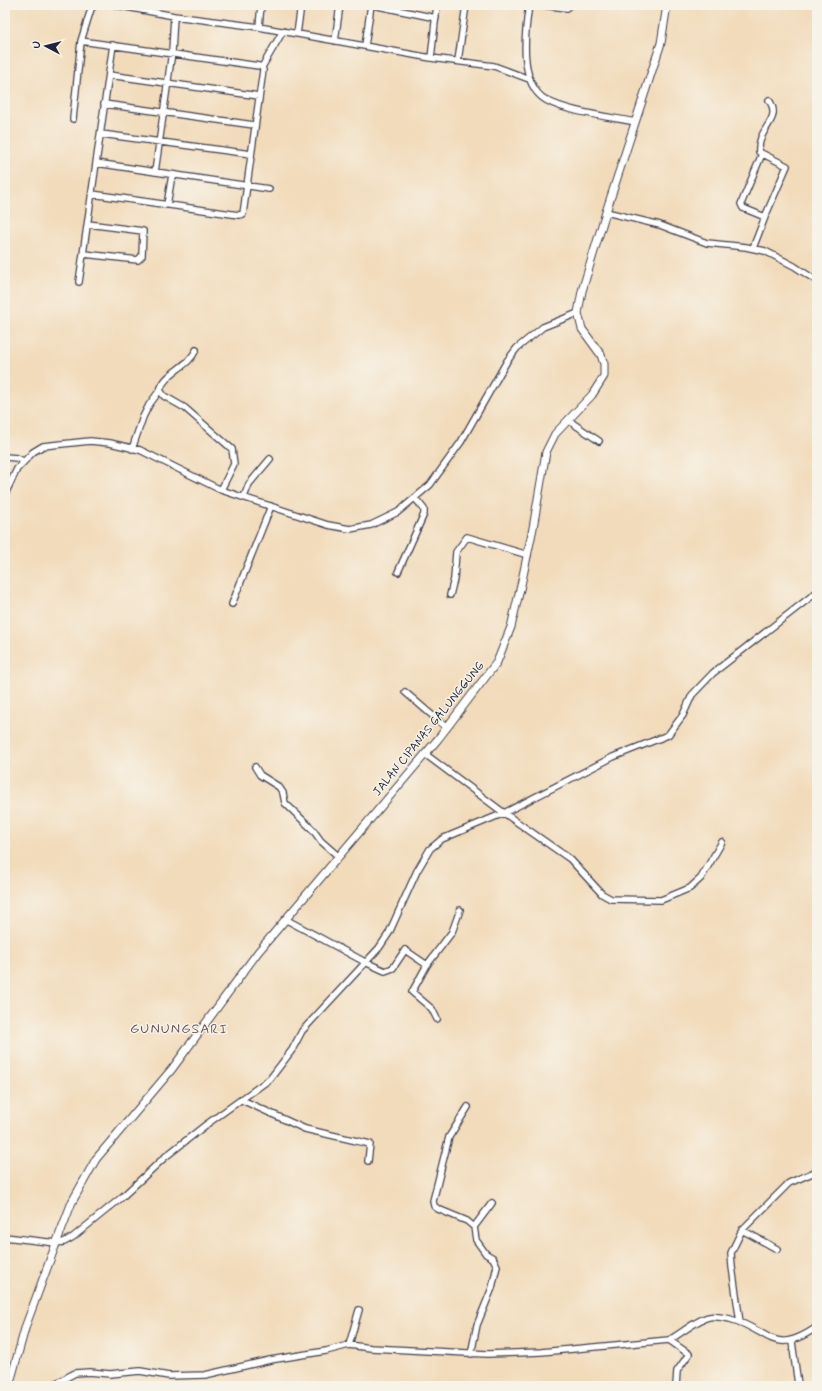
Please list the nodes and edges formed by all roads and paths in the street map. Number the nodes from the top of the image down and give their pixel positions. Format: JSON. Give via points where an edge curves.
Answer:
{"nodes":[{"id":1,"x":95,"y":5,"type":"edge"},
{"id":2,"x":116,"y":5,"type":"edge"},
{"id":3,"x":261,"y":5,"type":"edge"},
{"id":4,"x":301,"y":5,"type":"edge"},
{"id":5,"x":340,"y":5,"type":"edge"},
{"id":6,"x":372,"y":5,"type":"edge"},
{"id":7,"x":437,"y":5,"type":"edge"},
{"id":8,"x":466,"y":5,"type":"edge"},
{"id":9,"x":529,"y":5,"type":"edge"},
{"id":10,"x":542,"y":5,"type":"edge"},
{"id":11,"x":570,"y":5,"type":"edge"},
{"id":12,"x":667,"y":5,"type":"edge"},
{"id":13,"x":147,"y":8,"type":"edge"},
{"id":14,"x":174,"y":16,"type":"junction"},
{"id":15,"x":436,"y":18,"type":"junction"},
{"id":16,"x":258,"y":27,"type":"junction"},
{"id":17,"x":283,"y":31,"type":"junction"},
{"id":18,"x":297,"y":34,"type":"junction"},
{"id":19,"x":81,"y":40,"type":"junction"},
{"id":20,"x":335,"y":41,"type":"junction"},
{"id":21,"x":113,"y":45,"type":"junction"},
{"id":22,"x":365,"y":46,"type":"junction"},
{"id":23,"x":172,"y":52,"type":"junction"},
{"id":24,"x":431,"y":58,"type":"junction"},
{"id":25,"x":458,"y":61,"type":"junction"},
{"id":26,"x":262,"y":67,"type":"junction"},
{"id":27,"x":109,"y":74,"type":"junction"},
{"id":28,"x":529,"y":79,"type":"junction"},
{"id":29,"x":167,"y":83,"type":"junction"},
{"id":30,"x":259,"y":96,"type":"junction"},
{"id":31,"x":769,"y":100,"type":"dead end"},
{"id":32,"x":104,"y":104,"type":"junction"},
{"id":33,"x":163,"y":112,"type":"junction"},
{"id":34,"x":73,"y":119,"type":"dead end"},
{"id":35,"x":635,"y":122,"type":"junction"},
{"id":36,"x":254,"y":125,"type":"junction"},
{"id":37,"x":100,"y":134,"type":"junction"},
{"id":38,"x":159,"y":142,"type":"junction"},
{"id":39,"x":250,"y":154,"type":"junction"},
{"id":40,"x":762,"y":154,"type":"junction"},
{"id":41,"x":96,"y":163,"type":"junction"},
{"id":42,"x":156,"y":172,"type":"junction"},
{"id":43,"x":172,"y":174,"type":"junction"},
{"id":44,"x":247,"y":186,"type":"junction"},
{"id":45,"x":269,"y":189,"type":"dead end"},
{"id":46,"x":92,"y":194,"type":"junction"},
{"id":47,"x":167,"y":205,"type":"junction"},
{"id":48,"x":606,"y":212,"type":"junction"},
{"id":49,"x":764,"y":217,"type":"junction"},
{"id":50,"x":88,"y":224,"type":"junction"},
{"id":51,"x":753,"y":248,"type":"junction"},
{"id":52,"x":84,"y":254,"type":"junction"},
{"id":53,"x":817,"y":281,"type":"edge"},
{"id":54,"x":79,"y":282,"type":"dead end"},
{"id":55,"x":578,"y":313,"type":"junction"},
{"id":56,"x":196,"y":350,"type":"dead end"},
{"id":57,"x":160,"y":390,"type":"junction"},
{"id":58,"x":568,"y":420,"type":"junction"},
{"id":59,"x":599,"y":440,"type":"dead end"},
{"id":60,"x":132,"y":448,"type":"junction"},
{"id":61,"x":5,"y":457,"type":"edge"},
{"id":62,"x":270,"y":459,"type":"dead end"},
{"id":63,"x":23,"y":461,"type":"junction"},
{"id":64,"x":221,"y":490,"type":"junction"},
{"id":65,"x":5,"y":494,"type":"edge"},
{"id":66,"x":244,"y":497,"type":"junction"},
{"id":67,"x":415,"y":498,"type":"junction"},
{"id":68,"x":271,"y":506,"type":"junction"},
{"id":69,"x":524,"y":554,"type":"junction"},
{"id":70,"x":398,"y":572,"type":"dead end"},
{"id":71,"x":817,"y":592,"type":"edge"},
{"id":72,"x":450,"y":595,"type":"dead end"},
{"id":73,"x":232,"y":604,"type":"dead end"},
{"id":74,"x":405,"y":692,"type":"dead end"},
{"id":75,"x":447,"y":728,"type":"junction"},
{"id":76,"x":425,"y":754,"type":"junction"},
{"id":77,"x":255,"y":767,"type":"dead end"},
{"id":78,"x":504,"y":813,"type":"junction"},
{"id":79,"x":722,"y":842,"type":"dead end"},
{"id":80,"x":338,"y":856,"type":"junction"},
{"id":81,"x":460,"y":910,"type":"dead end"},
{"id":82,"x":285,"y":919,"type":"junction"},
{"id":83,"x":365,"y":962,"type":"junction"},
{"id":84,"x":427,"y":965,"type":"junction"},
{"id":85,"x":438,"y":1019,"type":"dead end"},
{"id":86,"x":242,"y":1100,"type":"junction"},
{"id":87,"x":468,"y":1107,"type":"dead end"},
{"id":88,"x":368,"y":1161,"type":"dead end"},
{"id":89,"x":817,"y":1171,"type":"edge"},
{"id":90,"x":492,"y":1203,"type":"dead end"},
{"id":91,"x":474,"y":1227,"type":"junction"},
{"id":92,"x":742,"y":1230,"type":"junction"},
{"id":93,"x":5,"y":1237,"type":"edge"},
{"id":94,"x":57,"y":1239,"type":"junction"},
{"id":95,"x":777,"y":1249,"type":"dead end"},
{"id":96,"x":359,"y":1310,"type":"dead end"},
{"id":97,"x":740,"y":1322,"type":"junction"},
{"id":98,"x":817,"y":1328,"type":"edge"},
{"id":99,"x":669,"y":1340,"type":"junction"},
{"id":100,"x":792,"y":1342,"type":"junction"},
{"id":101,"x":349,"y":1344,"type":"junction"},
{"id":102,"x":471,"y":1354,"type":"junction"},
{"id":103,"x":5,"y":1372,"type":"edge"},
{"id":104,"x":12,"y":1375,"type":"junction"},
{"id":105,"x":798,"y":1384,"type":"dead end"},
{"id":106,"x":9,"y":1386,"type":"edge"},
{"id":107,"x":50,"y":1386,"type":"edge"},
{"id":108,"x":676,"y":1386,"type":"edge"}],
"edges":[{"from":1,"to":19,"type":"street","via":[[91,9]]},
{"from":2,"to":13,"type":"street"},
{"from":3,"to":16,"type":"street"},
{"from":4,"to":18,"type":"street"},
{"from":5,"to":20,"type":"street"},
{"from":6,"to":15,"type":"street"},
{"from":6,"to":22,"type":"street"},
{"from":7,"to":15,"type":"street"},
{"from":8,"to":25,"type":"street"},
{"from":9,"to":28,"type":"street","via":[[524,43]]},
{"from":10,"to":11,"type":"street","via":[[567,8]]},
{"from":12,"to":35,"type":"street","name":"JALAN CIPANAS GALUNGGUNG","via":[[661,43]]},
{"from":13,"to":14,"type":"street"},
{"from":14,"to":16,"type":"street"},
{"from":14,"to":23,"type":"street"},
{"from":15,"to":24,"type":"street"},
{"from":16,"to":17,"type":"street"},
{"from":17,"to":18,"type":"street"},
{"from":17,"to":26,"type":"street"},
{"from":18,"to":20,"type":"street"},
{"from":19,"to":21,"type":"street"},
{"from":19,"to":34,"type":"street"},
{"from":20,"to":22,"type":"street"},
{"from":21,"to":23,"type":"street"},
{"from":21,"to":27,"type":"street"},
{"from":22,"to":24,"type":"street"},
{"from":23,"to":26,"type":"street"},
{"from":23,"to":29,"type":"street"},
{"from":24,"to":25,"type":"street"},
{"from":25,"to":28,"type":"street","via":[[494,66]]},
{"from":26,"to":30,"type":"street"},
{"from":27,"to":29,"type":"street"},
{"from":27,"to":32,"type":"street"},
{"from":28,"to":35,"type":"street","via":[[545,100],[569,108]]},
{"from":29,"to":30,"type":"street"},
{"from":29,"to":33,"type":"street"},
{"from":30,"to":36,"type":"street"},
{"from":31,"to":40,"type":"street","via":[[774,108],[774,114],[759,140],[758,150]]},
{"from":32,"to":33,"type":"street"},
{"from":32,"to":37,"type":"street"},
{"from":33,"to":36,"type":"street"},
{"from":33,"to":38,"type":"street"},
{"from":35,"to":48,"type":"street","name":"JALAN CIPANAS GALUNGGUNG"},
{"from":36,"to":39,"type":"street"},
{"from":37,"to":38,"type":"street"},
{"from":37,"to":41,"type":"street"},
{"from":38,"to":39,"type":"street"},
{"from":38,"to":42,"type":"street"},
{"from":39,"to":44,"type":"street"},
{"from":40,"to":49,"type":"street","via":[[741,204],[743,208]]},
{"from":40,"to":49,"type":"street","via":[[787,166]]},
{"from":41,"to":42,"type":"street"},
{"from":41,"to":46,"type":"street"},
{"from":42,"to":43,"type":"street"},
{"from":43,"to":44,"type":"street"},
{"from":43,"to":47,"type":"street"},
{"from":44,"to":45,"type":"street"},
{"from":44,"to":47,"type":"street","via":[[241,215]]},
{"from":46,"to":47,"type":"street"},
{"from":46,"to":50,"type":"street"},
{"from":48,"to":51,"type":"street","via":[[660,225],[707,243]]},
{"from":48,"to":55,"type":"street","name":"JALAN CIPANAS GALUNGGUNG","via":[[582,291]]},
{"from":49,"to":51,"type":"street"},
{"from":50,"to":52,"type":"street"},
{"from":50,"to":52,"type":"street","via":[[143,231],[142,256],[138,260]]},
{"from":51,"to":53,"type":"street","via":[[765,251]]},
{"from":52,"to":54,"type":"street"},
{"from":55,"to":58,"type":"street","name":"JALAN CIPANAS GALUNGGUNG","via":[[582,329],[601,355],[604,376],[592,395]]},
{"from":55,"to":67,"type":"street","via":[[543,327],[517,348],[461,442],[430,485]]},
{"from":56,"to":57,"type":"street","via":[[190,362],[164,380]]},
{"from":57,"to":60,"type":"street","via":[[143,417]]},
{"from":57,"to":64,"type":"street","via":[[164,396],[185,408],[232,449],[234,464]]},
{"from":58,"to":59,"type":"street"},
{"from":58,"to":69,"type":"street","name":"JALAN CIPANAS GALUNGGUNG","via":[[555,434],[546,452]]},
{"from":60,"to":63,"type":"street","via":[[90,441],[43,446]]},
{"from":60,"to":64,"type":"street","via":[[175,466]]},
{"from":61,"to":63,"type":"street"},
{"from":62,"to":66,"type":"street","via":[[249,484]]},
{"from":63,"to":65,"type":"street"},
{"from":64,"to":66,"type":"street"},
{"from":66,"to":68,"type":"street"},
{"from":67,"to":68,"type":"street","via":[[398,512],[371,525],[350,529],[328,525]]},
{"from":67,"to":70,"type":"street","via":[[424,508],[424,514]]},
{"from":68,"to":73,"type":"street"},
{"from":69,"to":72,"type":"street","via":[[467,537],[456,552]]},
{"from":69,"to":75,"type":"street","name":"JALAN CIPANAS GALUNGGUNG","via":[[510,627],[497,662]]},
{"from":71,"to":78,"type":"street","via":[[713,673],[692,695],[683,715],[668,735],[613,757]]},
{"from":74,"to":75,"type":"street"},
{"from":75,"to":76,"type":"street","name":"JALAN CIPANAS GALUNGGUNG"},
{"from":76,"to":78,"type":"street"},
{"from":76,"to":80,"type":"street","name":"JALAN CIPANAS GALUNGGUNG"},
{"from":77,"to":80,"type":"street","via":[[260,775],[279,787],[285,803]]},
{"from":78,"to":79,"type":"street","via":[[570,859],[602,894],[615,900],[661,900],[690,888],[701,878]]},
{"from":78,"to":83,"type":"street","via":[[442,839],[430,849],[389,933]]},
{"from":80,"to":82,"type":"street","name":"JALAN CIPANAS GALUNGGUNG"},
{"from":81,"to":84,"type":"street","via":[[452,932]]},
{"from":82,"to":83,"type":"street"},
{"from":82,"to":94,"type":"street","name":"JALAN CIPANAS GALUNGGUNG","via":[[172,1069],[96,1159],[72,1202]]},
{"from":83,"to":84,"type":"street","via":[[382,971],[389,971],[405,950]]},
{"from":83,"to":86,"type":"street","via":[[302,1031],[292,1050],[270,1079]]},
{"from":84,"to":85,"type":"street","via":[[412,992],[432,1009]]},
{"from":86,"to":88,"type":"street","via":[[305,1129],[370,1144]]},
{"from":86,"to":94,"type":"street","via":[[165,1157],[121,1198],[73,1237],[64,1242]]},
{"from":87,"to":91,"type":"street","via":[[449,1137],[433,1201],[434,1206],[467,1221]]},
{"from":89,"to":92,"type":"street","via":[[789,1183]]},
{"from":90,"to":91,"type":"street"},
{"from":91,"to":102,"type":"street","via":[[476,1240],[497,1266],[492,1288],[477,1325]]},
{"from":92,"to":95,"type":"street"},
{"from":92,"to":97,"type":"street","via":[[731,1253]]},
{"from":93,"to":94,"type":"street"},
{"from":94,"to":104,"type":"street","name":"JALAN CIPANAS GALUNGGUNG","via":[[28,1319]]},
{"from":96,"to":101,"type":"street"},
{"from":97,"to":99,"type":"street","via":[[710,1316],[697,1321]]},
{"from":97,"to":100,"type":"street","via":[[771,1338]]},
{"from":98,"to":100,"type":"street"},
{"from":99,"to":102,"type":"street","via":[[541,1352]]},
{"from":99,"to":108,"type":"street","via":[[689,1354],[677,1371]]},
{"from":100,"to":105,"type":"street"},
{"from":101,"to":102,"type":"street","via":[[371,1348]]},
{"from":101,"to":107,"type":"street","via":[[326,1351],[270,1360],[205,1375],[169,1376],[140,1371],[110,1374],[75,1373]]},
{"from":103,"to":104,"type":"street"},
{"from":104,"to":106,"type":"street","name":"JALAN CIPANAS GALUNGGUNG"}]}
